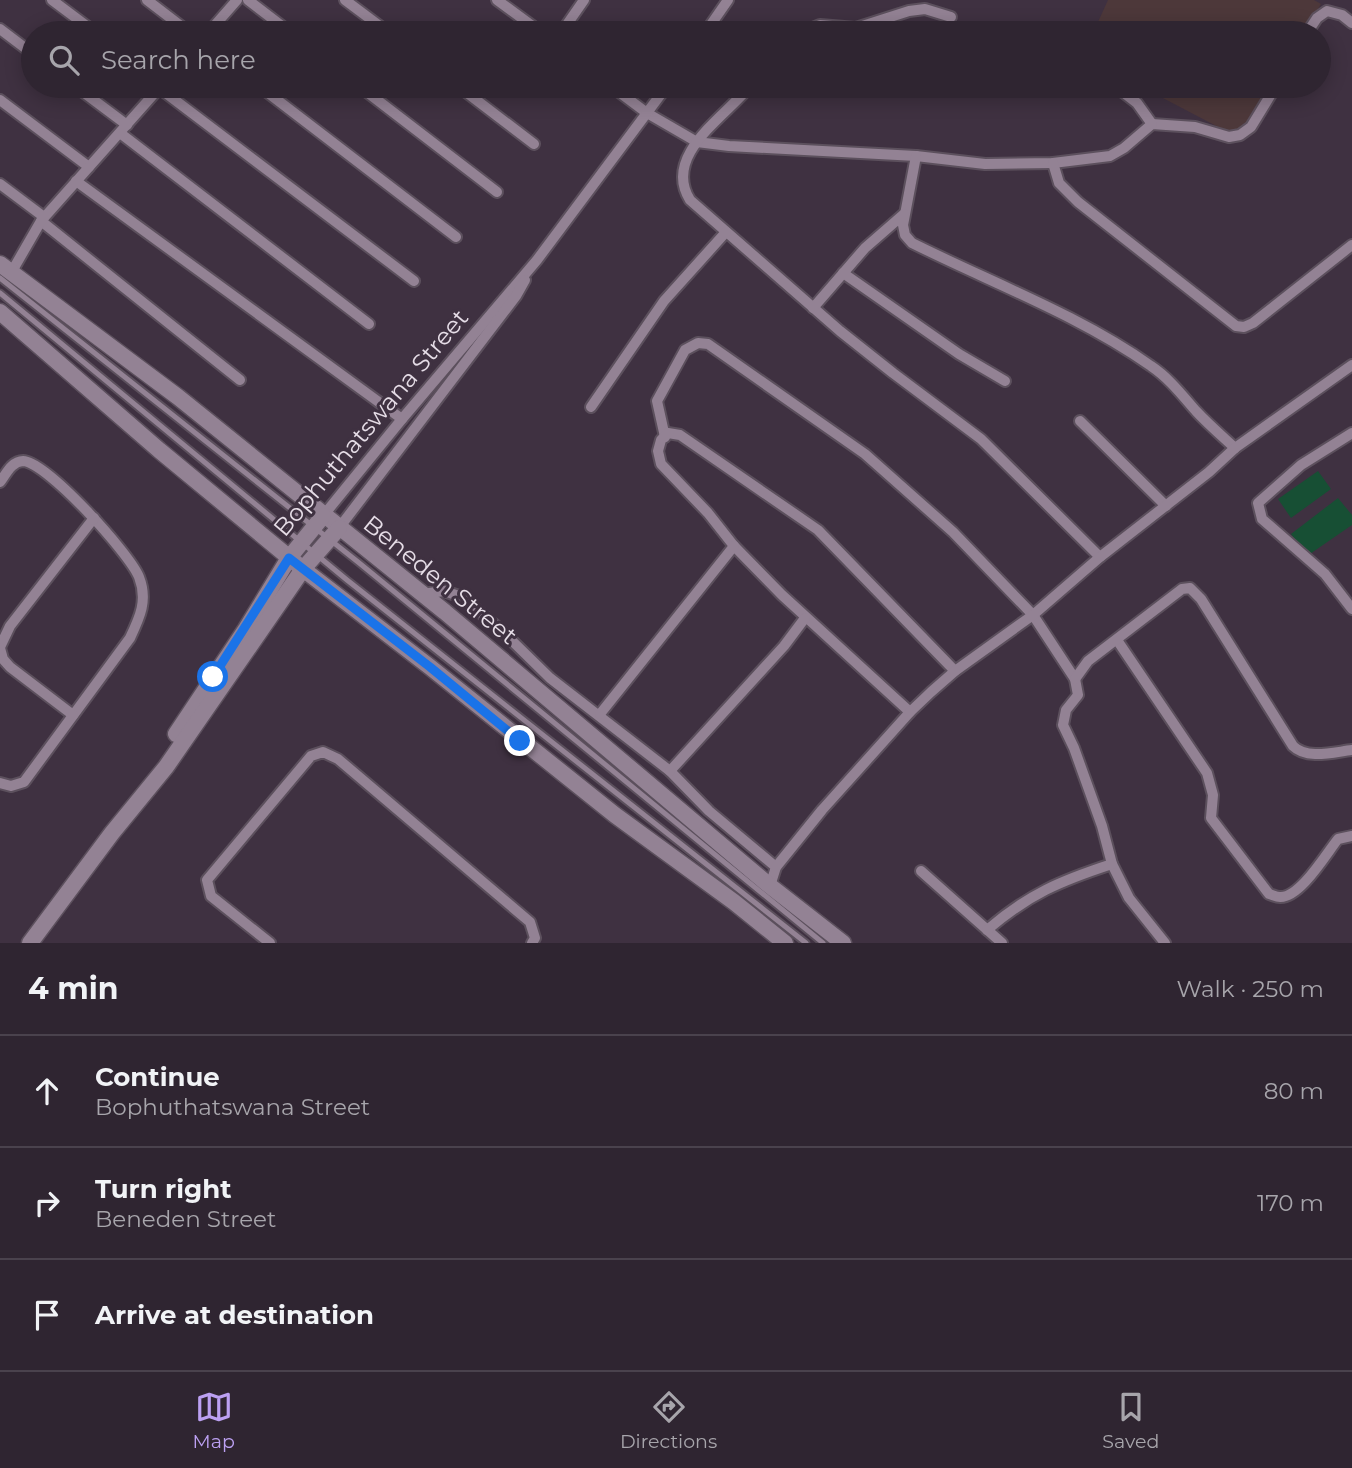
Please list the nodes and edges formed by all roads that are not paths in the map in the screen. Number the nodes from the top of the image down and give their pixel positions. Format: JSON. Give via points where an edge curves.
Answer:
{"nodes":[{"id":1,"x":52,"y":0,"type":"edge"},
{"id":2,"x":147,"y":0,"type":"edge"},
{"id":3,"x":237,"y":0,"type":"edge"},
{"id":4,"x":248,"y":0,"type":"edge"},
{"id":5,"x":345,"y":0,"type":"edge"},
{"id":6,"x":497,"y":0,"type":"edge"},
{"id":7,"x":584,"y":0,"type":"edge"},
{"id":8,"x":728,"y":0,"type":"edge"},
{"id":9,"x":951,"y":17,"type":"dead end"},
{"id":10,"x":80,"y":21,"type":"edge"},
{"id":11,"x":174,"y":21,"type":"edge"},
{"id":12,"x":219,"y":21,"type":"edge"},
{"id":13,"x":275,"y":21,"type":"edge"},
{"id":14,"x":373,"y":21,"type":"edge"},
{"id":15,"x":526,"y":21,"type":"edge"},
{"id":16,"x":569,"y":21,"type":"edge"},
{"id":17,"x":713,"y":21,"type":"edge"},
{"id":18,"x":878,"y":21,"type":"edge"},
{"id":19,"x":1315,"y":21,"type":"edge"},
{"id":20,"x":1352,"y":23,"type":"edge"},
{"id":21,"x":0,"y":29,"type":"edge"},
{"id":22,"x":21,"y":45,"type":"edge"},
{"id":23,"x":88,"y":98,"type":"edge"},
{"id":24,"x":150,"y":98,"type":"edge"},
{"id":25,"x":174,"y":98,"type":"edge"},
{"id":26,"x":275,"y":98,"type":"edge"},
{"id":27,"x":375,"y":98,"type":"edge"},
{"id":28,"x":474,"y":98,"type":"edge"},
{"id":29,"x":627,"y":98,"type":"edge"},
{"id":30,"x":658,"y":98,"type":"edge"},
{"id":31,"x":739,"y":98,"type":"edge"},
{"id":32,"x":1131,"y":98,"type":"edge"},
{"id":33,"x":1269,"y":98,"type":"edge"},
{"id":34,"x":0,"y":100,"type":"edge"},
{"id":35,"x":647,"y":113,"type":"junction"},
{"id":36,"x":1152,"y":124,"type":"junction"},
{"id":37,"x":123,"y":129,"type":"junction"},
{"id":38,"x":697,"y":142,"type":"junction"},
{"id":39,"x":534,"y":144,"type":"dead end"},
{"id":40,"x":916,"y":156,"type":"junction"},
{"id":41,"x":1053,"y":163,"type":"junction"},
{"id":42,"x":89,"y":167,"type":"junction"},
{"id":43,"x":76,"y":181,"type":"junction"},
{"id":44,"x":0,"y":184,"type":"edge"},
{"id":45,"x":497,"y":192,"type":"dead end"},
{"id":46,"x":904,"y":214,"type":"junction"},
{"id":47,"x":43,"y":219,"type":"junction"},
{"id":48,"x":726,"y":232,"type":"junction"},
{"id":49,"x":456,"y":237,"type":"dead end"},
{"id":50,"x":1352,"y":245,"type":"edge"},
{"id":51,"x":537,"y":260,"type":"junction"},
{"id":52,"x":4,"y":272,"type":"edge"},
{"id":53,"x":843,"y":273,"type":"junction"},
{"id":54,"x":414,"y":281,"type":"dead end"},
{"id":55,"x":0,"y":293,"type":"edge"},
{"id":56,"x":813,"y":308,"type":"junction"},
{"id":57,"x":0,"y":312,"type":"edge"},
{"id":58,"x":369,"y":324,"type":"dead end"},
{"id":59,"x":1352,"y":365,"type":"edge"},
{"id":60,"x":240,"y":380,"type":"dead end"},
{"id":61,"x":1004,"y":381,"type":"dead end"},
{"id":62,"x":591,"y":407,"type":"dead end"},
{"id":63,"x":402,"y":419,"type":"junction"},
{"id":64,"x":1080,"y":421,"type":"dead end"},
{"id":65,"x":1352,"y":433,"type":"edge"},
{"id":66,"x":664,"y":437,"type":"junction"},
{"id":67,"x":1235,"y":448,"type":"junction"},
{"id":68,"x":0,"y":482,"type":"edge"},
{"id":69,"x":1166,"y":506,"type":"junction"},
{"id":70,"x":94,"y":518,"type":"junction"},
{"id":71,"x":319,"y":522,"type":"junction"},
{"id":72,"x":334,"y":534,"type":"junction"},
{"id":73,"x":302,"y":543,"type":"junction"},
{"id":74,"x":734,"y":546,"type":"junction"},
{"id":75,"x":316,"y":554,"type":"junction"},
{"id":76,"x":1100,"y":557,"type":"junction"},
{"id":77,"x":289,"y":558,"type":"junction"},
{"id":78,"x":303,"y":569,"type":"junction"},
{"id":79,"x":422,"y":594,"type":"junction"},
{"id":80,"x":1352,"y":610,"type":"edge"},
{"id":81,"x":1032,"y":615,"type":"junction"},
{"id":82,"x":805,"y":618,"type":"junction"},
{"id":83,"x":1117,"y":640,"type":"junction"},
{"id":84,"x":0,"y":648,"type":"edge"},
{"id":85,"x":955,"y":671,"type":"junction"},
{"id":86,"x":1075,"y":679,"type":"junction"},
{"id":87,"x":910,"y":712,"type":"junction"},
{"id":88,"x":600,"y":714,"type":"junction"},
{"id":89,"x":73,"y":715,"type":"junction"},
{"id":90,"x":1352,"y":750,"type":"edge"},
{"id":91,"x":670,"y":771,"type":"junction"},
{"id":92,"x":0,"y":783,"type":"edge"},
{"id":93,"x":112,"y":833,"type":"junction"},
{"id":94,"x":1352,"y":836,"type":"edge"},
{"id":95,"x":1112,"y":864,"type":"junction"},
{"id":96,"x":776,"y":867,"type":"junction"},
{"id":97,"x":921,"y":871,"type":"dead end"},
{"id":98,"x":770,"y":886,"type":"junction"},
{"id":99,"x":987,"y":930,"type":"junction"},
{"id":100,"x":30,"y":943,"type":"edge"},
{"id":101,"x":270,"y":943,"type":"edge"},
{"id":102,"x":531,"y":943,"type":"edge"},
{"id":103,"x":785,"y":943,"type":"edge"},
{"id":104,"x":806,"y":943,"type":"edge"},
{"id":105,"x":823,"y":943,"type":"edge"},
{"id":106,"x":843,"y":943,"type":"edge"},
{"id":107,"x":1002,"y":943,"type":"edge"},
{"id":108,"x":1165,"y":943,"type":"edge"}],
"edges":[{"from":1,"to":10,"type":"street"},
{"from":2,"to":11,"type":"street"},
{"from":3,"to":12,"type":"street"},
{"from":4,"to":13,"type":"street"},
{"from":5,"to":14,"type":"street"},
{"from":6,"to":15,"type":"street"},
{"from":7,"to":16,"type":"street"},
{"from":8,"to":17,"type":"street"},
{"from":9,"to":18,"type":"street","via":[[925,9]]},
{"from":19,"to":20,"type":"street","via":[[1327,11]]},
{"from":21,"to":22,"type":"street"},
{"from":23,"to":37,"type":"street"},
{"from":24,"to":37,"type":"street"},
{"from":25,"to":54,"type":"street"},
{"from":26,"to":49,"type":"street"},
{"from":27,"to":45,"type":"street"},
{"from":28,"to":39,"type":"street"},
{"from":29,"to":35,"type":"street"},
{"from":30,"to":35,"type":"street","name":"Bophuthatswana Street"},
{"from":31,"to":38,"type":"street"},
{"from":32,"to":36,"type":"street"},
{"from":33,"to":36,"type":"street","via":[[1251,127],[1240,135]]},
{"from":34,"to":42,"type":"street"},
{"from":35,"to":38,"type":"street"},
{"from":35,"to":51,"type":"street","name":"Bophuthatswana Street"},
{"from":36,"to":41,"type":"street","via":[[1110,156]]},
{"from":37,"to":42,"type":"street"},
{"from":37,"to":58,"type":"street"},
{"from":38,"to":40,"type":"street"},
{"from":38,"to":48,"type":"street","via":[[686,160],[682,188]]},
{"from":40,"to":41,"type":"street","via":[[985,164]]},
{"from":40,"to":46,"type":"street"},
{"from":41,"to":50,"type":"street","via":[[1059,183],[1078,202],[1236,326],[1253,323]]},
{"from":42,"to":43,"type":"street"},
{"from":43,"to":47,"type":"street"},
{"from":43,"to":63,"type":"street"},
{"from":44,"to":47,"type":"street"},
{"from":46,"to":53,"type":"street"},
{"from":46,"to":67,"type":"street","via":[[905,235],[912,243],[1085,326],[1153,367]]},
{"from":47,"to":52,"type":"street"},
{"from":47,"to":60,"type":"street"},
{"from":48,"to":56,"type":"street"},
{"from":48,"to":62,"type":"street","via":[[664,301]]},
{"from":51,"to":63,"type":"street","name":"Bophuthatswana Street"},
{"from":51,"to":72,"type":"street","name":"Bophuthatswana Street","via":[[516,296]]},
{"from":52,"to":71,"type":"main road","name":"Beneden Street","via":[[177,397]]},
{"from":53,"to":56,"type":"street"},
{"from":53,"to":61,"type":"street"},
{"from":55,"to":73,"type":"lane"},
{"from":56,"to":76,"type":"street","via":[[981,439]]},
{"from":57,"to":77,"type":"main road"},
{"from":59,"to":67,"type":"street"},
{"from":63,"to":71,"type":"street","name":"Bophuthatswana Street"},
{"from":64,"to":69,"type":"street"},
{"from":65,"to":80,"type":"street","via":[[1301,465],[1258,503],[1262,519],[1325,574]]},
{"from":66,"to":74,"type":"street","via":[[658,451],[661,464]]},
{"from":66,"to":81,"type":"street","via":[[657,401],[685,350],[708,344],[865,454],[953,532]]},
{"from":66,"to":85,"type":"street","via":[[680,435],[818,530]]},
{"from":67,"to":69,"type":"street"},
{"from":68,"to":70,"type":"street","via":[[18,462],[35,464]]},
{"from":69,"to":76,"type":"street"},
{"from":70,"to":84,"type":"street","via":[[10,626]]},
{"from":70,"to":89,"type":"street","via":[[138,575],[144,601],[130,638]]},
{"from":71,"to":72,"type":"main road","name":"Beneden Street"},
{"from":71,"to":73,"type":"main road","name":"Bophuthatswana Street"},
{"from":72,"to":75,"type":"main road","name":"Bophuthatswana Street"},
{"from":72,"to":79,"type":"main road","name":"Beneden Street"},
{"from":72,"to":105,"type":"lane"},
{"from":73,"to":75,"type":"lane"},
{"from":73,"to":77,"type":"main road","name":"Bophuthatswana Street"},
{"from":74,"to":82,"type":"street"},
{"from":74,"to":88,"type":"street"},
{"from":75,"to":78,"type":"main road","name":"Bophuthatswana Street"},
{"from":75,"to":104,"type":"lane"},
{"from":76,"to":81,"type":"street"},
{"from":77,"to":78,"type":"main road"},
{"from":77,"to":93,"type":"main road","name":"Bophuthatswana Street"},
{"from":78,"to":93,"type":"main road","name":"Bophuthatswana Street","via":[[166,766]]},
{"from":78,"to":103,"type":"main road"},
{"from":79,"to":88,"type":"street","via":[[444,591],[462,597],[550,678]]},
{"from":79,"to":98,"type":"main road","name":"Beneden Street"},
{"from":81,"to":85,"type":"street"},
{"from":81,"to":86,"type":"street"},
{"from":82,"to":87,"type":"street"},
{"from":82,"to":91,"type":"street","via":[[785,646]]},
{"from":83,"to":86,"type":"street","via":[[1088,661]]},
{"from":83,"to":90,"type":"street","via":[[1182,589],[1190,588],[1293,746],[1310,754]]},
{"from":83,"to":94,"type":"street","via":[[1207,773],[1213,795],[1211,818],[1269,894],[1282,898],[1294,894],[1338,839]]},
{"from":84,"to":89,"type":"street","via":[[10,667]]},
{"from":85,"to":87,"type":"street"},
{"from":86,"to":95,"type":"street","via":[[1078,695],[1066,710],[1063,725]]},
{"from":87,"to":96,"type":"street"},
{"from":88,"to":91,"type":"street"},
{"from":89,"to":92,"type":"street","via":[[24,782]]},
{"from":91,"to":96,"type":"street"},
{"from":93,"to":100,"type":"main road","name":"Bophuthatswana Street"},
{"from":95,"to":99,"type":"street","via":[[1032,895]]},
{"from":95,"to":108,"type":"street","via":[[1129,898]]},
{"from":96,"to":98,"type":"street"},
{"from":97,"to":99,"type":"street"},
{"from":98,"to":106,"type":"main road","name":"Beneden Street"},
{"from":99,"to":107,"type":"street"},
{"from":101,"to":102,"type":"street","via":[[211,895],[207,880],[311,756],[323,752],[338,759],[530,922],[535,938]]}]}
